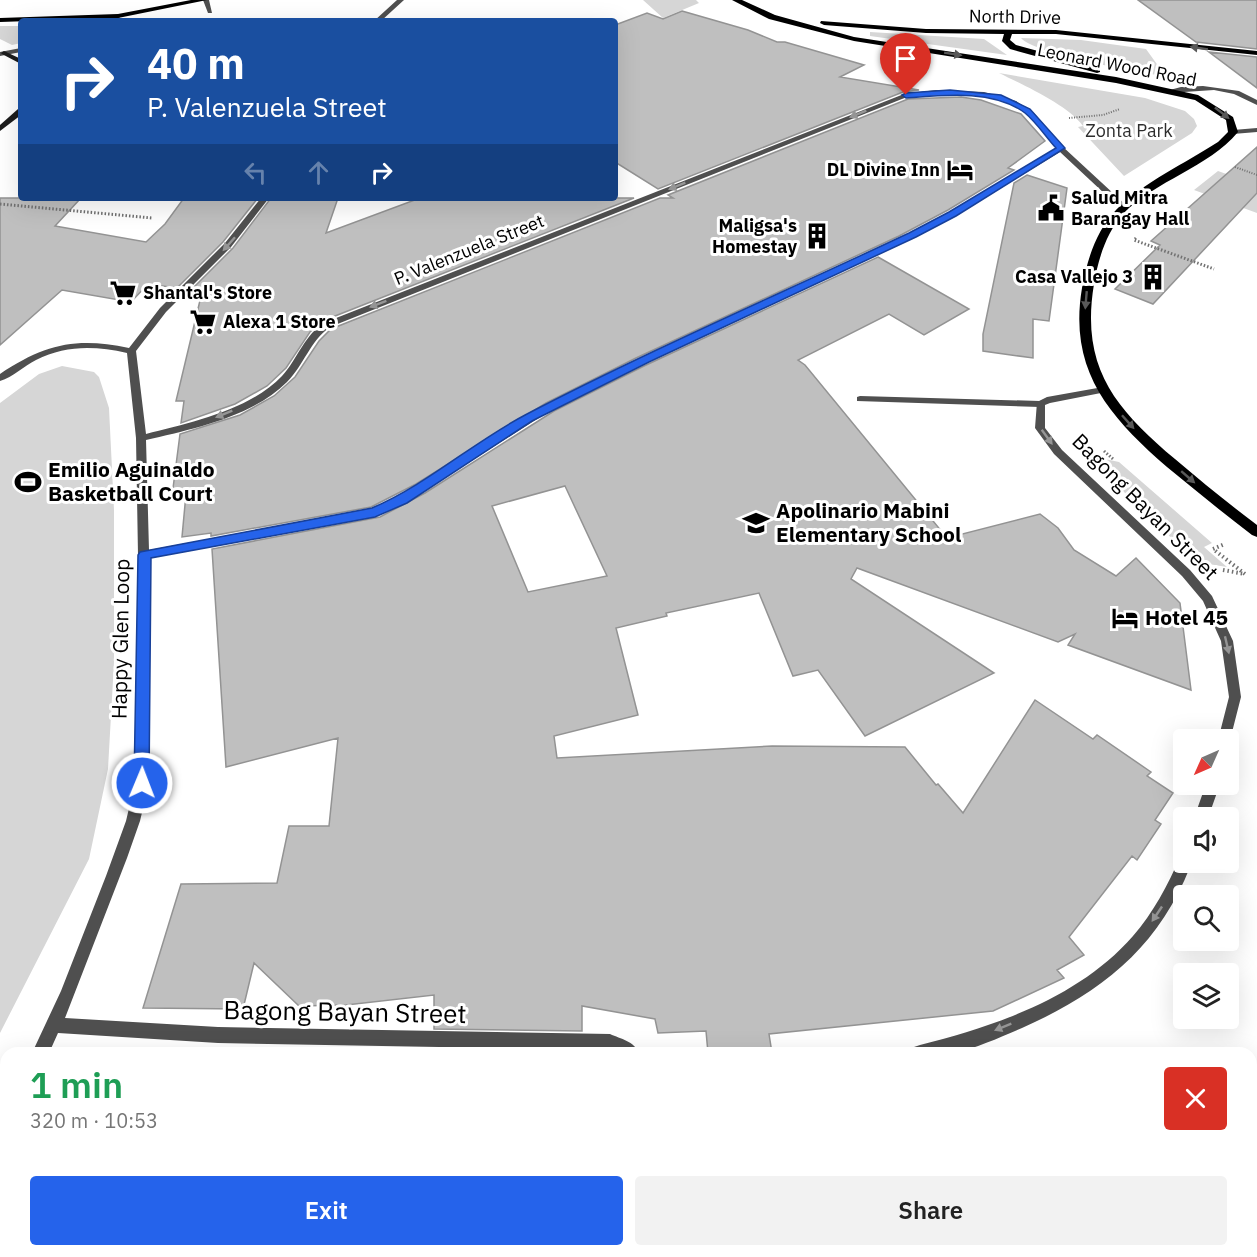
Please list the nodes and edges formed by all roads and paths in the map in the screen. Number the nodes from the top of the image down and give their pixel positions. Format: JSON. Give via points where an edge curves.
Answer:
{"nodes":[{"id":1,"x":204,"y":0,"type":"edge"},
{"id":2,"x":402,"y":0,"type":"edge"},
{"id":3,"x":736,"y":0,"type":"edge"},
{"id":4,"x":210,"y":12,"type":"dead end"},
{"id":5,"x":772,"y":17,"type":"junction"},
{"id":6,"x":120,"y":18,"type":"edge"},
{"id":7,"x":381,"y":18,"type":"edge"},
{"id":8,"x":0,"y":20,"type":"edge"},
{"id":9,"x":18,"y":20,"type":"edge"},
{"id":10,"x":849,"y":26,"type":"junction"},
{"id":11,"x":1009,"y":31,"type":"junction"},
{"id":12,"x":854,"y":39,"type":"junction"},
{"id":13,"x":18,"y":50,"type":"edge"},
{"id":14,"x":1,"y":53,"type":"edge"},
{"id":15,"x":1257,"y":53,"type":"edge"},
{"id":16,"x":18,"y":61,"type":"edge"},
{"id":17,"x":1116,"y":80,"type":"junction"},
{"id":18,"x":1169,"y":91,"type":"junction"},
{"id":19,"x":1257,"y":103,"type":"edge"},
{"id":20,"x":1123,"y":108,"type":"dead end"},
{"id":21,"x":18,"y":114,"type":"edge"},
{"id":22,"x":1068,"y":118,"type":"dead end"},
{"id":23,"x":0,"y":129,"type":"edge"},
{"id":24,"x":1257,"y":129,"type":"edge"},
{"id":25,"x":1233,"y":132,"type":"junction"},
{"id":26,"x":1061,"y":148,"type":"junction"},
{"id":27,"x":1226,"y":163,"type":"dead end"},
{"id":28,"x":1257,"y":175,"type":"edge"},
{"id":29,"x":263,"y":201,"type":"edge"},
{"id":30,"x":0,"y":204,"type":"edge"},
{"id":31,"x":1124,"y":207,"type":"junction"},
{"id":32,"x":152,"y":218,"type":"dead end"},
{"id":33,"x":1134,"y":240,"type":"dead end"},
{"id":34,"x":1214,"y":269,"type":"dead end"},
{"id":35,"x":131,"y":351,"type":"junction"},
{"id":36,"x":0,"y":378,"type":"edge"},
{"id":37,"x":1103,"y":390,"type":"junction"},
{"id":38,"x":860,"y":399,"type":"dead end"},
{"id":39,"x":1040,"y":404,"type":"junction"},
{"id":40,"x":141,"y":438,"type":"junction"},
{"id":41,"x":1104,"y":451,"type":"dead end"},
{"id":42,"x":1113,"y":459,"type":"dead end"},
{"id":43,"x":1257,"y":532,"type":"edge"},
{"id":44,"x":1226,"y":543,"type":"dead end"},
{"id":45,"x":144,"y":555,"type":"junction"},
{"id":46,"x":1214,"y":569,"type":"dead end"},
{"id":47,"x":1227,"y":729,"type":"edge"},
{"id":48,"x":1181,"y":873,"type":"edge"},
{"id":49,"x":56,"y":1025,"type":"junction"},
{"id":50,"x":43,"y":1047,"type":"edge"},
{"id":51,"x":622,"y":1047,"type":"edge"},
{"id":52,"x":939,"y":1047,"type":"edge"}],
"edges":[{"from":1,"to":4,"type":"street"},
{"from":1,"to":6,"type":"main road"},
{"from":2,"to":7,"type":"street"},
{"from":3,"to":5,"type":"main road","name":"Leonard Wood Road"},
{"from":5,"to":10,"type":"main road","name":"North Drive"},
{"from":5,"to":12,"type":"main road","name":"Leonard Wood Road"},
{"from":8,"to":9,"type":"main road"},
{"from":10,"to":11,"type":"main road","name":"North Drive","via":[[926,32]]},
{"from":10,"to":12,"type":"main road","via":[[840,32]]},
{"from":15,"to":11,"type":"main road","name":"North Drive","one_way":true,"via":[[1081,34]]},
{"from":11,"to":17,"type":"main road","via":[[1005,41],[1013,47],[1089,66]]},
{"from":12,"to":17,"type":"main road","name":"Leonard Wood Road","one_way":true},
{"from":13,"to":14,"type":"street"},
{"from":14,"to":16,"type":"main road"},
{"from":17,"to":18,"type":"main road","name":"Leonard Wood Road"},
{"from":18,"to":19,"type":"street","via":[[1201,86],[1226,90]]},
{"from":18,"to":25,"type":"main road","name":"Leonard Wood Road","one_way":true,"via":[[1198,98],[1218,110],[1230,119]]},
{"from":20,"to":22,"type":"path","via":[[1103,115]]},
{"from":21,"to":23,"type":"main road"},
{"from":24,"to":25,"type":"street"},
{"from":25,"to":31,"type":"main road","via":[[1221,144]]},
{"from":26,"to":31,"type":"street","name":"P. Valenzuela Street"},
{"from":26,"to":40,"type":"street","name":"P. Valenzuela Street","one_way":true,"via":[[1028,111],[1001,98],[950,92],[906,95],[348,316],[323,328],[284,381],[260,396],[193,426]]},
{"from":26,"to":45,"type":"street","via":[[913,235],[528,418],[402,500],[375,512]]},
{"from":27,"to":28,"type":"path"},
{"from":29,"to":35,"type":"street","one_way":true,"via":[[235,238],[162,310]]},
{"from":30,"to":32,"type":"path"},
{"from":31,"to":37,"type":"main road","one_way":true,"via":[[1104,233],[1085,303],[1088,348]]},
{"from":33,"to":34,"type":"path"},
{"from":35,"to":36,"type":"street","via":[[84,344],[50,348]]},
{"from":35,"to":40,"type":"street","name":"Happy Glen Loop"},
{"from":37,"to":39,"type":"street","via":[[1072,393]]},
{"from":37,"to":43,"type":"main road","one_way":true,"via":[[1144,440]]},
{"from":38,"to":39,"type":"street"},
{"from":39,"to":47,"type":"street","name":"Bagong Bayan Street","one_way":true,"via":[[1040,428],[1058,452],[1186,573],[1208,599],[1227,641],[1235,697]]},
{"from":40,"to":45,"type":"street","name":"Happy Glen Loop"},
{"from":41,"to":42,"type":"path"},
{"from":44,"to":46,"type":"path","via":[[1213,549],[1245,574]]},
{"from":45,"to":49,"type":"street","name":"Happy Glen Loop","via":[[142,783],[123,852]]},
{"from":48,"to":52,"type":"street","one_way":true,"via":[[1133,947],[1098,978],[1055,1004],[1001,1028]]},
{"from":49,"to":50,"type":"street","name":"Happy Glen Loop"},
{"from":49,"to":51,"type":"street","name":"Bagong Bayan Street","via":[[218,1035],[610,1042]]}]}
